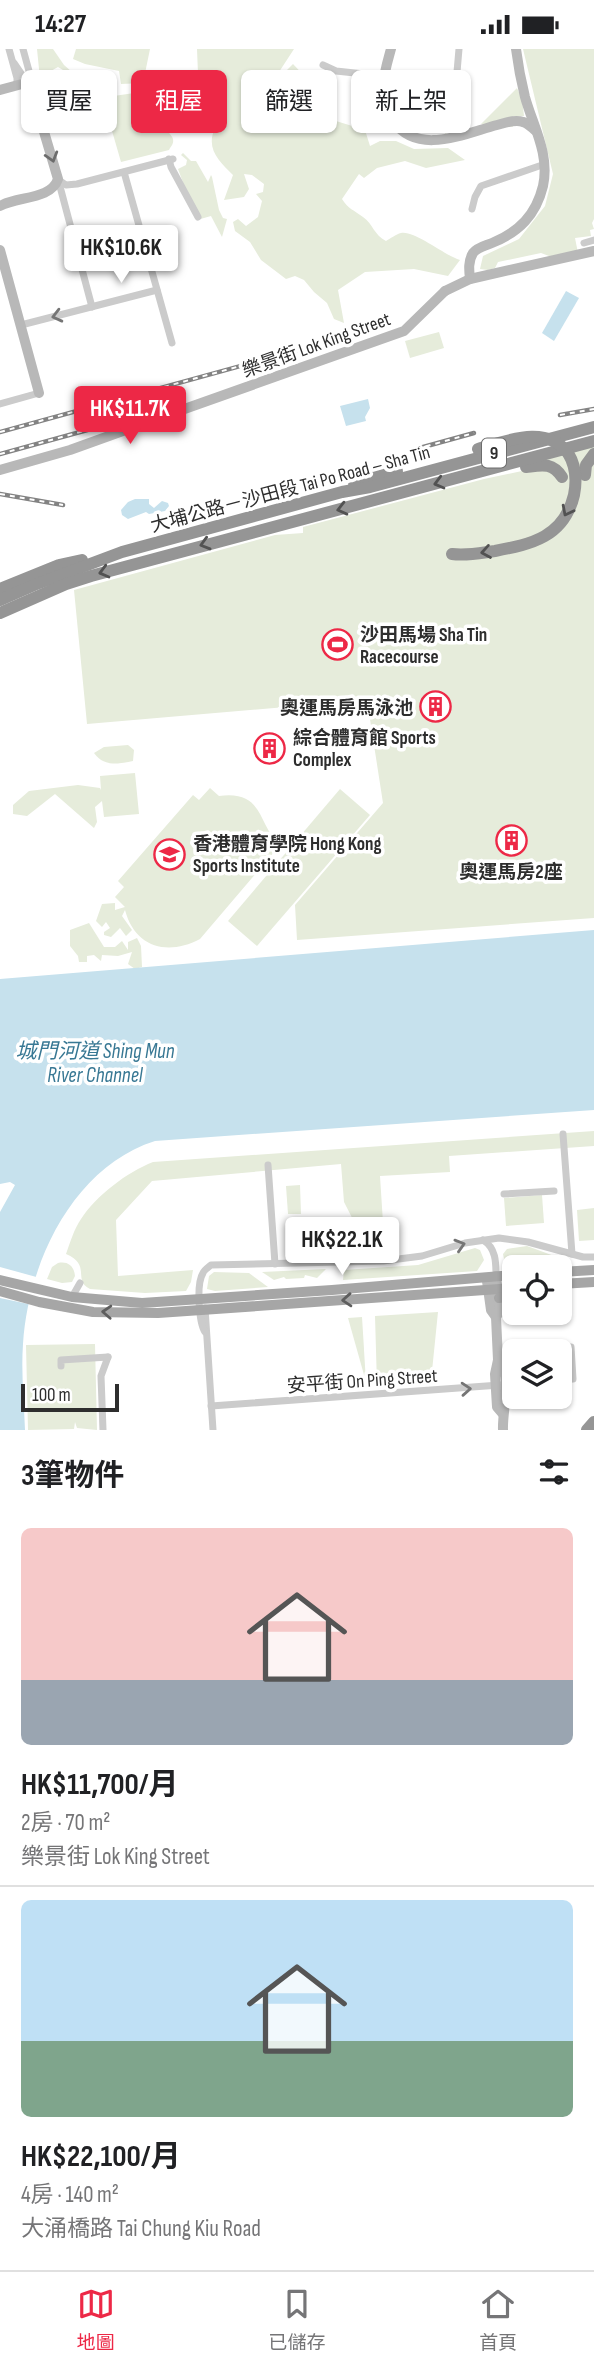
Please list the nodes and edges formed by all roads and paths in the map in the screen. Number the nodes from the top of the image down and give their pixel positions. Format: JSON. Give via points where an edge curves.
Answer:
{"nodes":[{"id":1,"x":9,"y":49,"type":"edge"},
{"id":2,"x":23,"y":49,"type":"edge"},
{"id":3,"x":391,"y":49,"type":"edge"},
{"id":4,"x":458,"y":49,"type":"edge"},
{"id":5,"x":516,"y":49,"type":"edge"},
{"id":6,"x":12,"y":61,"type":"junction"},
{"id":7,"x":323,"y":65,"type":"dead end"},
{"id":8,"x":29,"y":70,"type":"edge"},
{"id":9,"x":385,"y":70,"type":"edge"},
{"id":10,"x":457,"y":70,"type":"edge"},
{"id":11,"x":351,"y":73,"type":"edge"},
{"id":12,"x":21,"y":74,"type":"edge"},
{"id":13,"x":17,"y":85,"type":"junction"},
{"id":14,"x":21,"y":85,"type":"edge"},
{"id":15,"x":0,"y":90,"type":"edge"},
{"id":16,"x":526,"y":98,"type":"junction"},
{"id":17,"x":513,"y":121,"type":"junction"},
{"id":18,"x":471,"y":132,"type":"edge"},
{"id":19,"x":44,"y":133,"type":"edge"},
{"id":20,"x":407,"y":133,"type":"edge"},
{"id":21,"x":467,"y":133,"type":"edge"},
{"id":22,"x":538,"y":133,"type":"junction"},
{"id":23,"x":545,"y":164,"type":"junction"},
{"id":24,"x":124,"y":172,"type":"junction"},
{"id":25,"x":58,"y":180,"type":"junction"},
{"id":26,"x":1,"y":204,"type":"edge"},
{"id":27,"x":472,"y":209,"type":"dead end"},
{"id":28,"x":198,"y":218,"type":"dead end"},
{"id":29,"x":594,"y":240,"type":"edge"},
{"id":30,"x":584,"y":243,"type":"dead end"},
{"id":31,"x":0,"y":250,"type":"edge"},
{"id":32,"x":594,"y":251,"type":"edge"},
{"id":33,"x":470,"y":279,"type":"junction"},
{"id":34,"x":157,"y":290,"type":"junction"},
{"id":35,"x":92,"y":307,"type":"junction"},
{"id":36,"x":21,"y":325,"type":"junction"},
{"id":37,"x":172,"y":343,"type":"dead end"},
{"id":38,"x":39,"y":393,"type":"joint"},
{"id":39,"x":0,"y":404,"type":"edge"},
{"id":40,"x":594,"y":428,"type":"edge"},
{"id":41,"x":594,"y":441,"type":"edge"},
{"id":42,"x":594,"y":454,"type":"edge"},
{"id":43,"x":500,"y":467,"type":"junction"},
{"id":44,"x":0,"y":470,"type":"edge"},
{"id":45,"x":585,"y":475,"type":"dead end"},
{"id":46,"x":562,"y":477,"type":"dead end"},
{"id":47,"x":342,"y":492,"type":"junction"},
{"id":48,"x":122,"y":552,"type":"junction"},
{"id":49,"x":452,"y":554,"type":"dead end"},
{"id":50,"x":0,"y":589,"type":"edge"},
{"id":51,"x":0,"y":600,"type":"edge"},
{"id":52,"x":0,"y":613,"type":"edge"},
{"id":53,"x":563,"y":1134,"type":"dead end"},
{"id":54,"x":268,"y":1165,"type":"dead end"},
{"id":55,"x":554,"y":1191,"type":"dead end"},
{"id":56,"x":503,"y":1194,"type":"dead end"},
{"id":57,"x":482,"y":1240,"type":"junction"},
{"id":58,"x":508,"y":1240,"type":"junction"},
{"id":59,"x":495,"y":1254,"type":"junction"},
{"id":60,"x":572,"y":1254,"type":"junction"},
{"id":61,"x":594,"y":1257,"type":"edge"},
{"id":62,"x":275,"y":1264,"type":"junction"},
{"id":63,"x":594,"y":1270,"type":"edge"},
{"id":64,"x":572,"y":1271,"type":"edge"},
{"id":65,"x":502,"y":1276,"type":"edge"},
{"id":66,"x":491,"y":1277,"type":"junction"},
{"id":67,"x":0,"y":1280,"type":"edge"},
{"id":68,"x":594,"y":1282,"type":"edge"},
{"id":69,"x":80,"y":1283,"type":"dead end"},
{"id":70,"x":572,"y":1283,"type":"edge"},
{"id":71,"x":502,"y":1290,"type":"edge"},
{"id":72,"x":0,"y":1291,"type":"edge"},
{"id":73,"x":495,"y":1292,"type":"junction"},
{"id":74,"x":502,"y":1293,"type":"edge"},
{"id":75,"x":40,"y":1297,"type":"junction"},
{"id":76,"x":72,"y":1297,"type":"junction"},
{"id":77,"x":202,"y":1306,"type":"junction"},
{"id":78,"x":502,"y":1365,"type":"edge"},
{"id":79,"x":61,"y":1366,"type":"dead end"},
{"id":80,"x":502,"y":1385,"type":"edge"},
{"id":81,"x":211,"y":1406,"type":"junction"},
{"id":82,"x":505,"y":1409,"type":"edge"},
{"id":83,"x":594,"y":1422,"type":"edge"},
{"id":84,"x":103,"y":1430,"type":"edge"},
{"id":85,"x":213,"y":1430,"type":"edge"},
{"id":86,"x":503,"y":1430,"type":"edge"},
{"id":87,"x":587,"y":1430,"type":"edge"}],
"edges":[{"from":1,"to":6,"type":"street"},
{"from":2,"to":8,"type":"street"},
{"from":3,"to":9,"type":"street"},
{"from":4,"to":10,"type":"street"},
{"from":5,"to":16,"type":"street"},
{"from":6,"to":12,"type":"street"},
{"from":6,"to":13,"type":"street"},
{"from":7,"to":11,"type":"street"},
{"from":13,"to":14,"type":"street"},
{"from":13,"to":15,"type":"street"},
{"from":16,"to":17,"type":"street"},
{"from":16,"to":22,"type":"street"},
{"from":17,"to":18,"type":"street"},
{"from":17,"to":22,"type":"street","via":[[526,123]]},
{"from":19,"to":25,"type":"street","one_way":true},
{"from":20,"to":21,"type":"street","via":[[440,140]]},
{"from":22,"to":23,"type":"street"},
{"from":23,"to":27,"type":"street","via":[[481,186]]},
{"from":23,"to":33,"type":"street","via":[[541,194],[530,217],[511,234],[472,254]]},
{"from":24,"to":25,"type":"street","via":[[77,184]]},
{"from":24,"to":28,"type":"street","via":[[171,159]]},
{"from":24,"to":34,"type":"street"},
{"from":25,"to":26,"type":"street","via":[[47,192]]},
{"from":25,"to":35,"type":"street"},
{"from":29,"to":30,"type":"street"},
{"from":31,"to":36,"type":"street"},
{"from":32,"to":33,"type":"street","name":"樂景街 Lok King Street"},
{"from":33,"to":44,"type":"street","name":"樂景街 Lok King Street","bridge":true,"via":[[445,291],[411,325],[384,339],[92,443]]},
{"from":34,"to":35,"type":"street"},
{"from":34,"to":37,"type":"street"},
{"from":35,"to":36,"type":"street","one_way":true},
{"from":36,"to":38,"type":"street"},
{"from":38,"to":39,"type":"street"},
{"from":40,"to":47,"type":"highway","name":"大埔公路－沙田段 Tai Po Road – Sha Tin","number":"9"},
{"from":41,"to":43,"type":"highway","name":"大埔公路－沙田段 Tai Po Road – Sha Tin","number":"9"},
{"from":42,"to":45,"type":"highway"},
{"from":43,"to":46,"type":"highway","via":[[546,464]]},
{"from":43,"to":52,"type":"highway","name":"大埔公路－沙田段 Tai Po Road – Sha Tin","number":"9","one_way":true,"via":[[91,576]]},
{"from":47,"to":48,"type":"highway","name":"大埔公路－沙田段 Tai Po Road – Sha Tin","number":"9"},
{"from":47,"to":49,"type":"highway","one_way":true,"bridge":true,"via":[[367,479],[519,439],[541,436],[563,446],[572,461],[575,488],[565,516],[546,536],[520,546]]},
{"from":48,"to":50,"type":"highway","via":[[59,565]]},
{"from":48,"to":51,"type":"highway","name":"大埔公路－沙田段 Tai Po Road – Sha Tin","number":"9"},
{"from":53,"to":60,"type":"street"},
{"from":54,"to":62,"type":"street"},
{"from":55,"to":56,"type":"street"},
{"from":57,"to":58,"type":"street"},
{"from":57,"to":59,"type":"street"},
{"from":62,"to":57,"type":"street","one_way":true,"via":[[422,1256]]},
{"from":58,"to":59,"type":"street"},
{"from":58,"to":60,"type":"street"},
{"from":59,"to":66,"type":"street"},
{"from":60,"to":61,"type":"street"},
{"from":62,"to":77,"type":"street","via":[[211,1265],[202,1273]]},
{"from":63,"to":64,"type":"main road"},
{"from":65,"to":66,"type":"main road"},
{"from":66,"to":73,"type":"street"},
{"from":66,"to":77,"type":"main road"},
{"from":67,"to":75,"type":"main road"},
{"from":68,"to":70,"type":"main road"},
{"from":69,"to":76,"type":"street"},
{"from":71,"to":73,"type":"main road"},
{"from":72,"to":75,"type":"main road"},
{"from":73,"to":74,"type":"main road"},
{"from":73,"to":77,"type":"main road","one_way":true},
{"from":73,"to":78,"type":"street","via":[[491,1310],[496,1317]]},
{"from":75,"to":76,"type":"main road"},
{"from":77,"to":75,"type":"main road","one_way":true,"via":[[93,1312]]},
{"from":76,"to":77,"type":"main road"},
{"from":77,"to":81,"type":"street"},
{"from":79,"to":84,"type":"street","via":[[61,1360],[108,1357],[101,1375]]},
{"from":81,"to":80,"type":"street","name":"安平街 On Ping Street","one_way":true},
{"from":81,"to":85,"type":"street"},
{"from":82,"to":86,"type":"street"},
{"from":83,"to":87,"type":"highway"}]}
